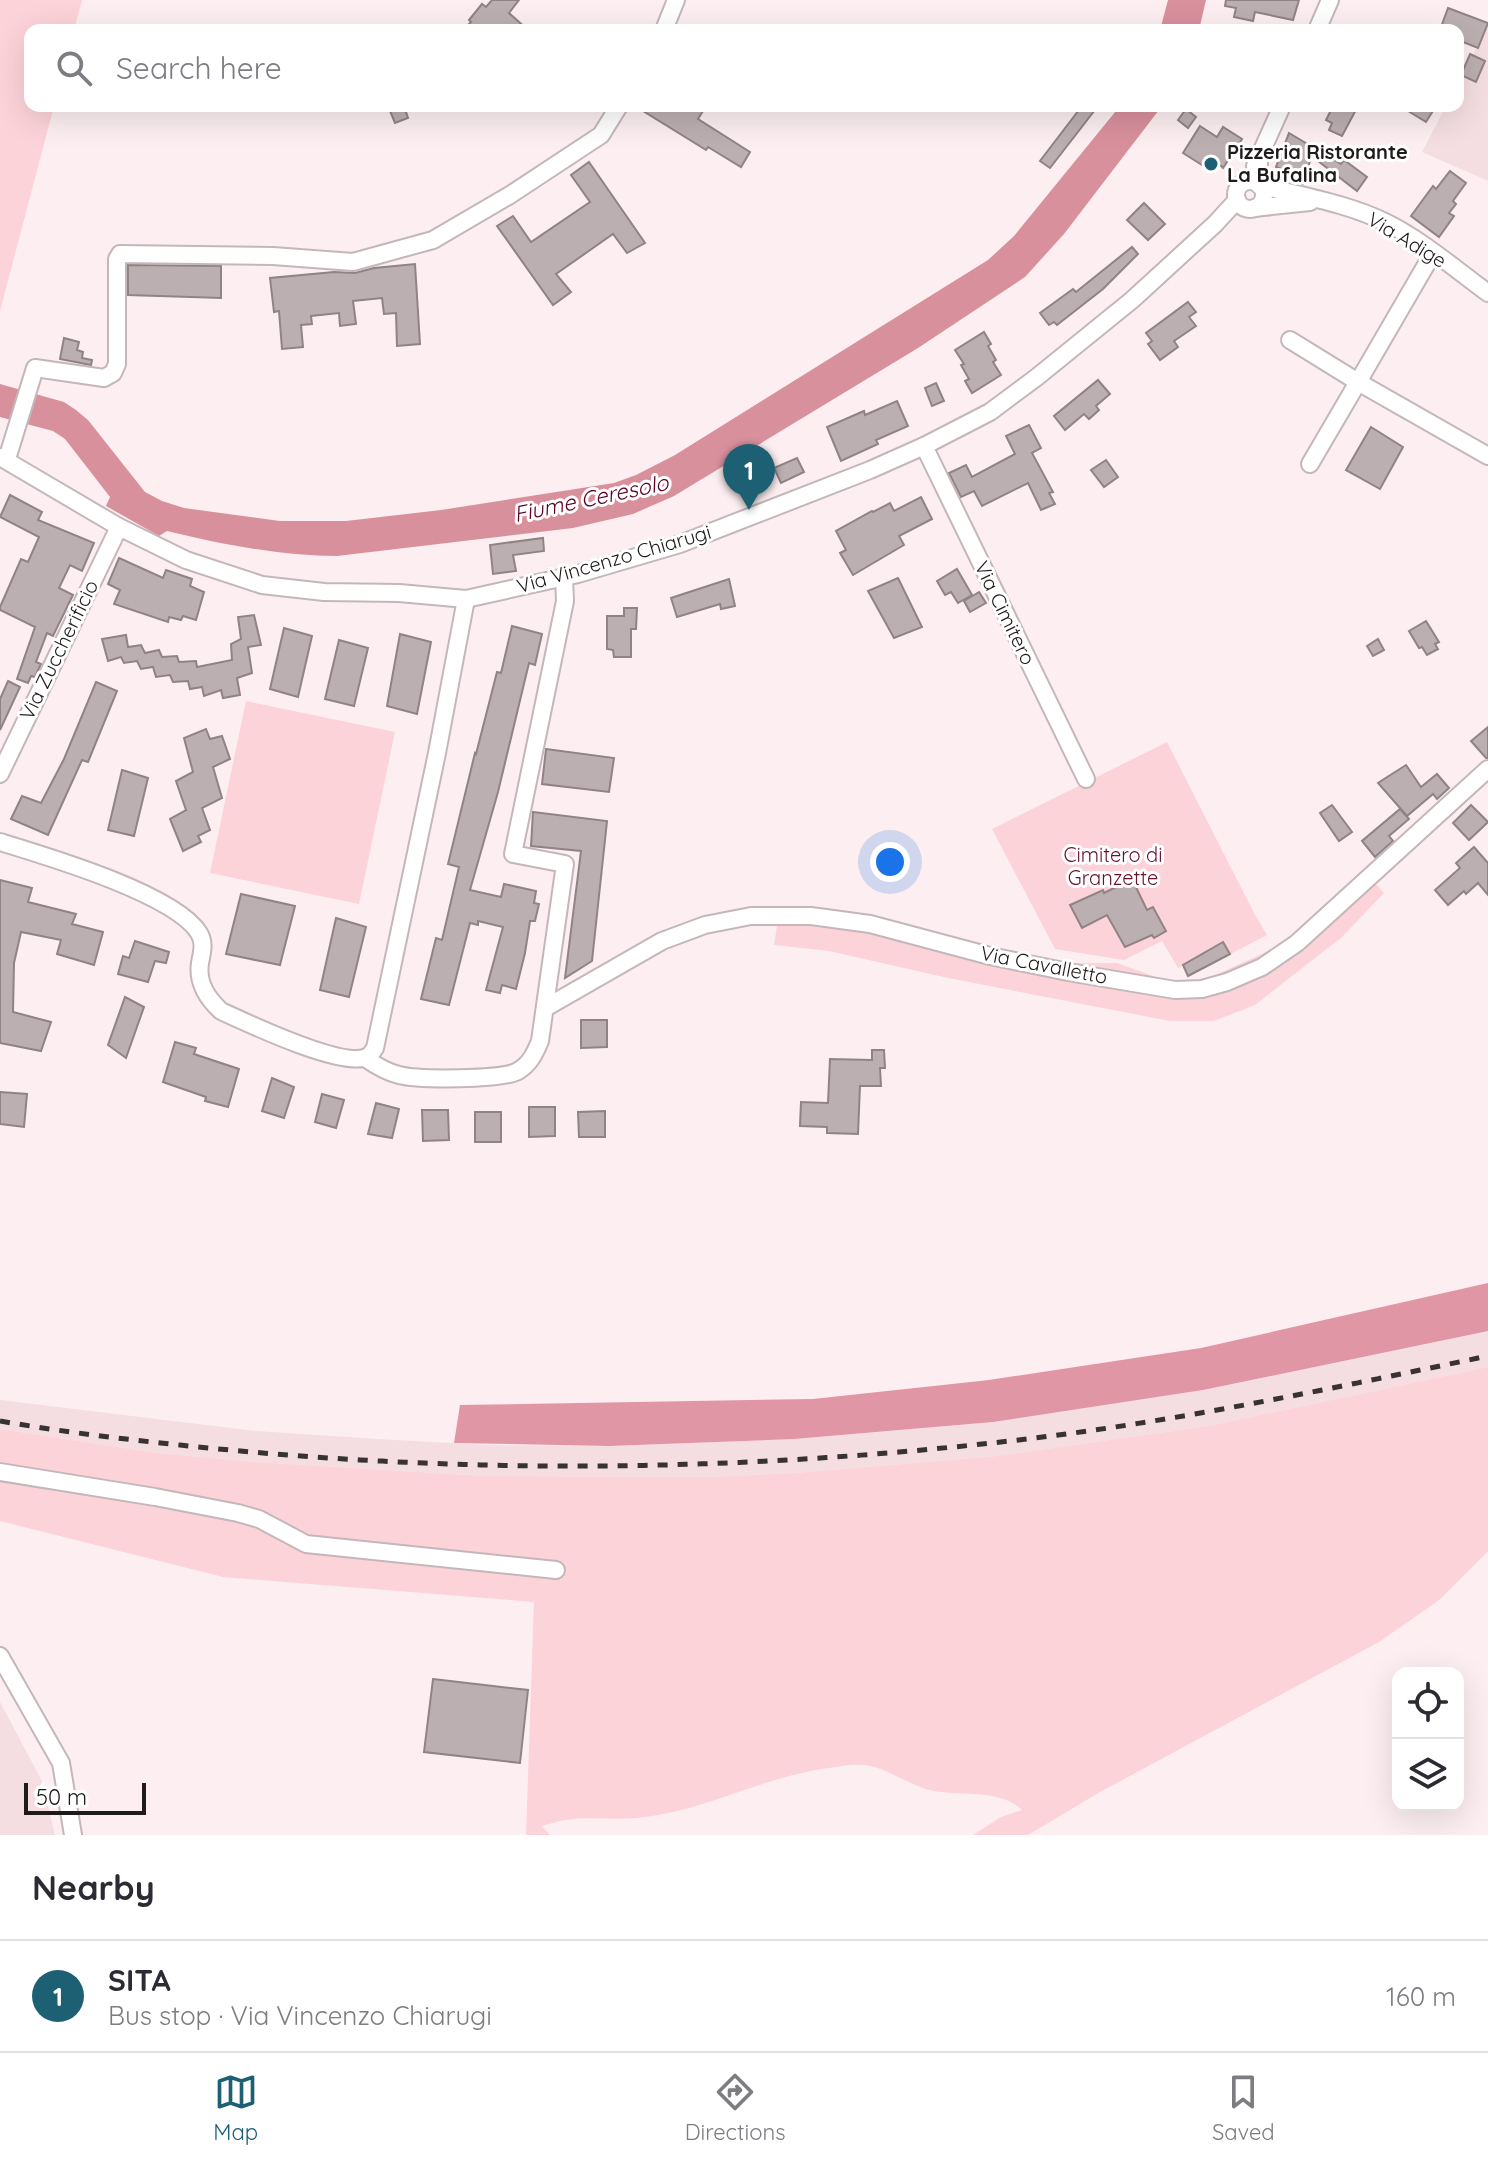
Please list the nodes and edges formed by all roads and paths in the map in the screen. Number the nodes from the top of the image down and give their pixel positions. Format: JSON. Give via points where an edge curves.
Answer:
{"nodes":[{"id":1,"x":676,"y":0,"type":"edge"},
{"id":2,"x":1330,"y":0,"type":"edge"},
{"id":3,"x":666,"y":24,"type":"edge"},
{"id":4,"x":1320,"y":24,"type":"edge"},
{"id":5,"x":615,"y":112,"type":"edge"},
{"id":6,"x":1279,"y":112,"type":"edge"},
{"id":7,"x":1254,"y":183,"type":"junction"},
{"id":8,"x":1319,"y":201,"type":"junction"},
{"id":9,"x":1246,"y":206,"type":"junction"},
{"id":10,"x":1433,"y":253,"type":"junction"},
{"id":11,"x":1488,"y":293,"type":"edge"},
{"id":12,"x":1290,"y":340,"type":"dead end"},
{"id":13,"x":1358,"y":382,"type":"junction"},
{"id":14,"x":924,"y":446,"type":"junction"},
{"id":15,"x":1488,"y":456,"type":"edge"},
{"id":16,"x":3,"y":458,"type":"edge"},
{"id":17,"x":1310,"y":464,"type":"dead end"},
{"id":18,"x":119,"y":527,"type":"junction"},
{"id":19,"x":564,"y":577,"type":"junction"},
{"id":20,"x":466,"y":599,"type":"junction"},
{"id":21,"x":1488,"y":769,"type":"edge"},
{"id":22,"x":0,"y":774,"type":"edge"},
{"id":23,"x":1086,"y":779,"type":"dead end"},
{"id":24,"x":0,"y":842,"type":"edge"},
{"id":25,"x":545,"y":1008,"type":"junction"},
{"id":26,"x":365,"y":1058,"type":"junction"},
{"id":27,"x":0,"y":1472,"type":"edge"},
{"id":28,"x":556,"y":1570,"type":"dead end"},
{"id":29,"x":0,"y":1656,"type":"edge"},
{"id":30,"x":73,"y":1835,"type":"edge"}],
"edges":[{"from":1,"to":3,"type":"street"},
{"from":2,"to":4,"type":"street"},
{"from":5,"to":16,"type":"street","via":[[601,135],[433,240],[353,262],[120,254],[113,373],[104,378],[35,368]]},
{"from":6,"to":7,"type":"street","via":[[1259,157]]},
{"from":7,"to":8,"type":"street","name":"Via Adige"},
{"from":7,"to":9,"type":"street","name":"Via Vincenzo Chiarugi","via":[[1238,188]]},
{"from":7,"to":9,"type":"street","via":[[1263,200]]},
{"from":8,"to":9,"type":"street","name":"Via Adige"},
{"from":8,"to":10,"type":"street","name":"Via Adige","via":[[1387,223]]},
{"from":9,"to":14,"type":"street","name":"Via Vincenzo Chiarugi","via":[[1215,224],[1037,377],[990,412]]},
{"from":10,"to":11,"type":"street","name":"Via Adige"},
{"from":10,"to":13,"type":"street"},
{"from":12,"to":13,"type":"street"},
{"from":13,"to":15,"type":"street"},
{"from":13,"to":17,"type":"street"},
{"from":14,"to":19,"type":"street","name":"Via Vincenzo Chiarugi","via":[[680,544]]},
{"from":14,"to":23,"type":"street","name":"Via Cimitero"},
{"from":16,"to":18,"type":"street","name":"Via Vincenzo Chiarugi"},
{"from":18,"to":20,"type":"street","name":"Via Vincenzo Chiarugi","via":[[186,560],[262,585]]},
{"from":18,"to":22,"type":"street","name":"Via Zuccherificio"},
{"from":19,"to":20,"type":"street","name":"Via Vincenzo Chiarugi"},
{"from":19,"to":25,"type":"street","via":[[565,601],[513,854],[565,864]]},
{"from":20,"to":26,"type":"street","via":[[375,1048]]},
{"from":21,"to":25,"type":"street","name":"Via Cavalletto","via":[[1297,943],[1262,967],[1202,989],[1175,990],[1068,972],[870,924],[811,916],[751,916],[662,941]]},
{"from":24,"to":26,"type":"street","via":[[154,897],[188,921],[202,938],[199,971],[204,991],[221,1011],[311,1049]]},
{"from":25,"to":26,"type":"street","via":[[534,1055],[508,1075],[399,1075]]},
{"from":27,"to":28,"type":"street","via":[[238,1513],[306,1544]]},
{"from":29,"to":30,"type":"street","via":[[61,1763]]}]}
